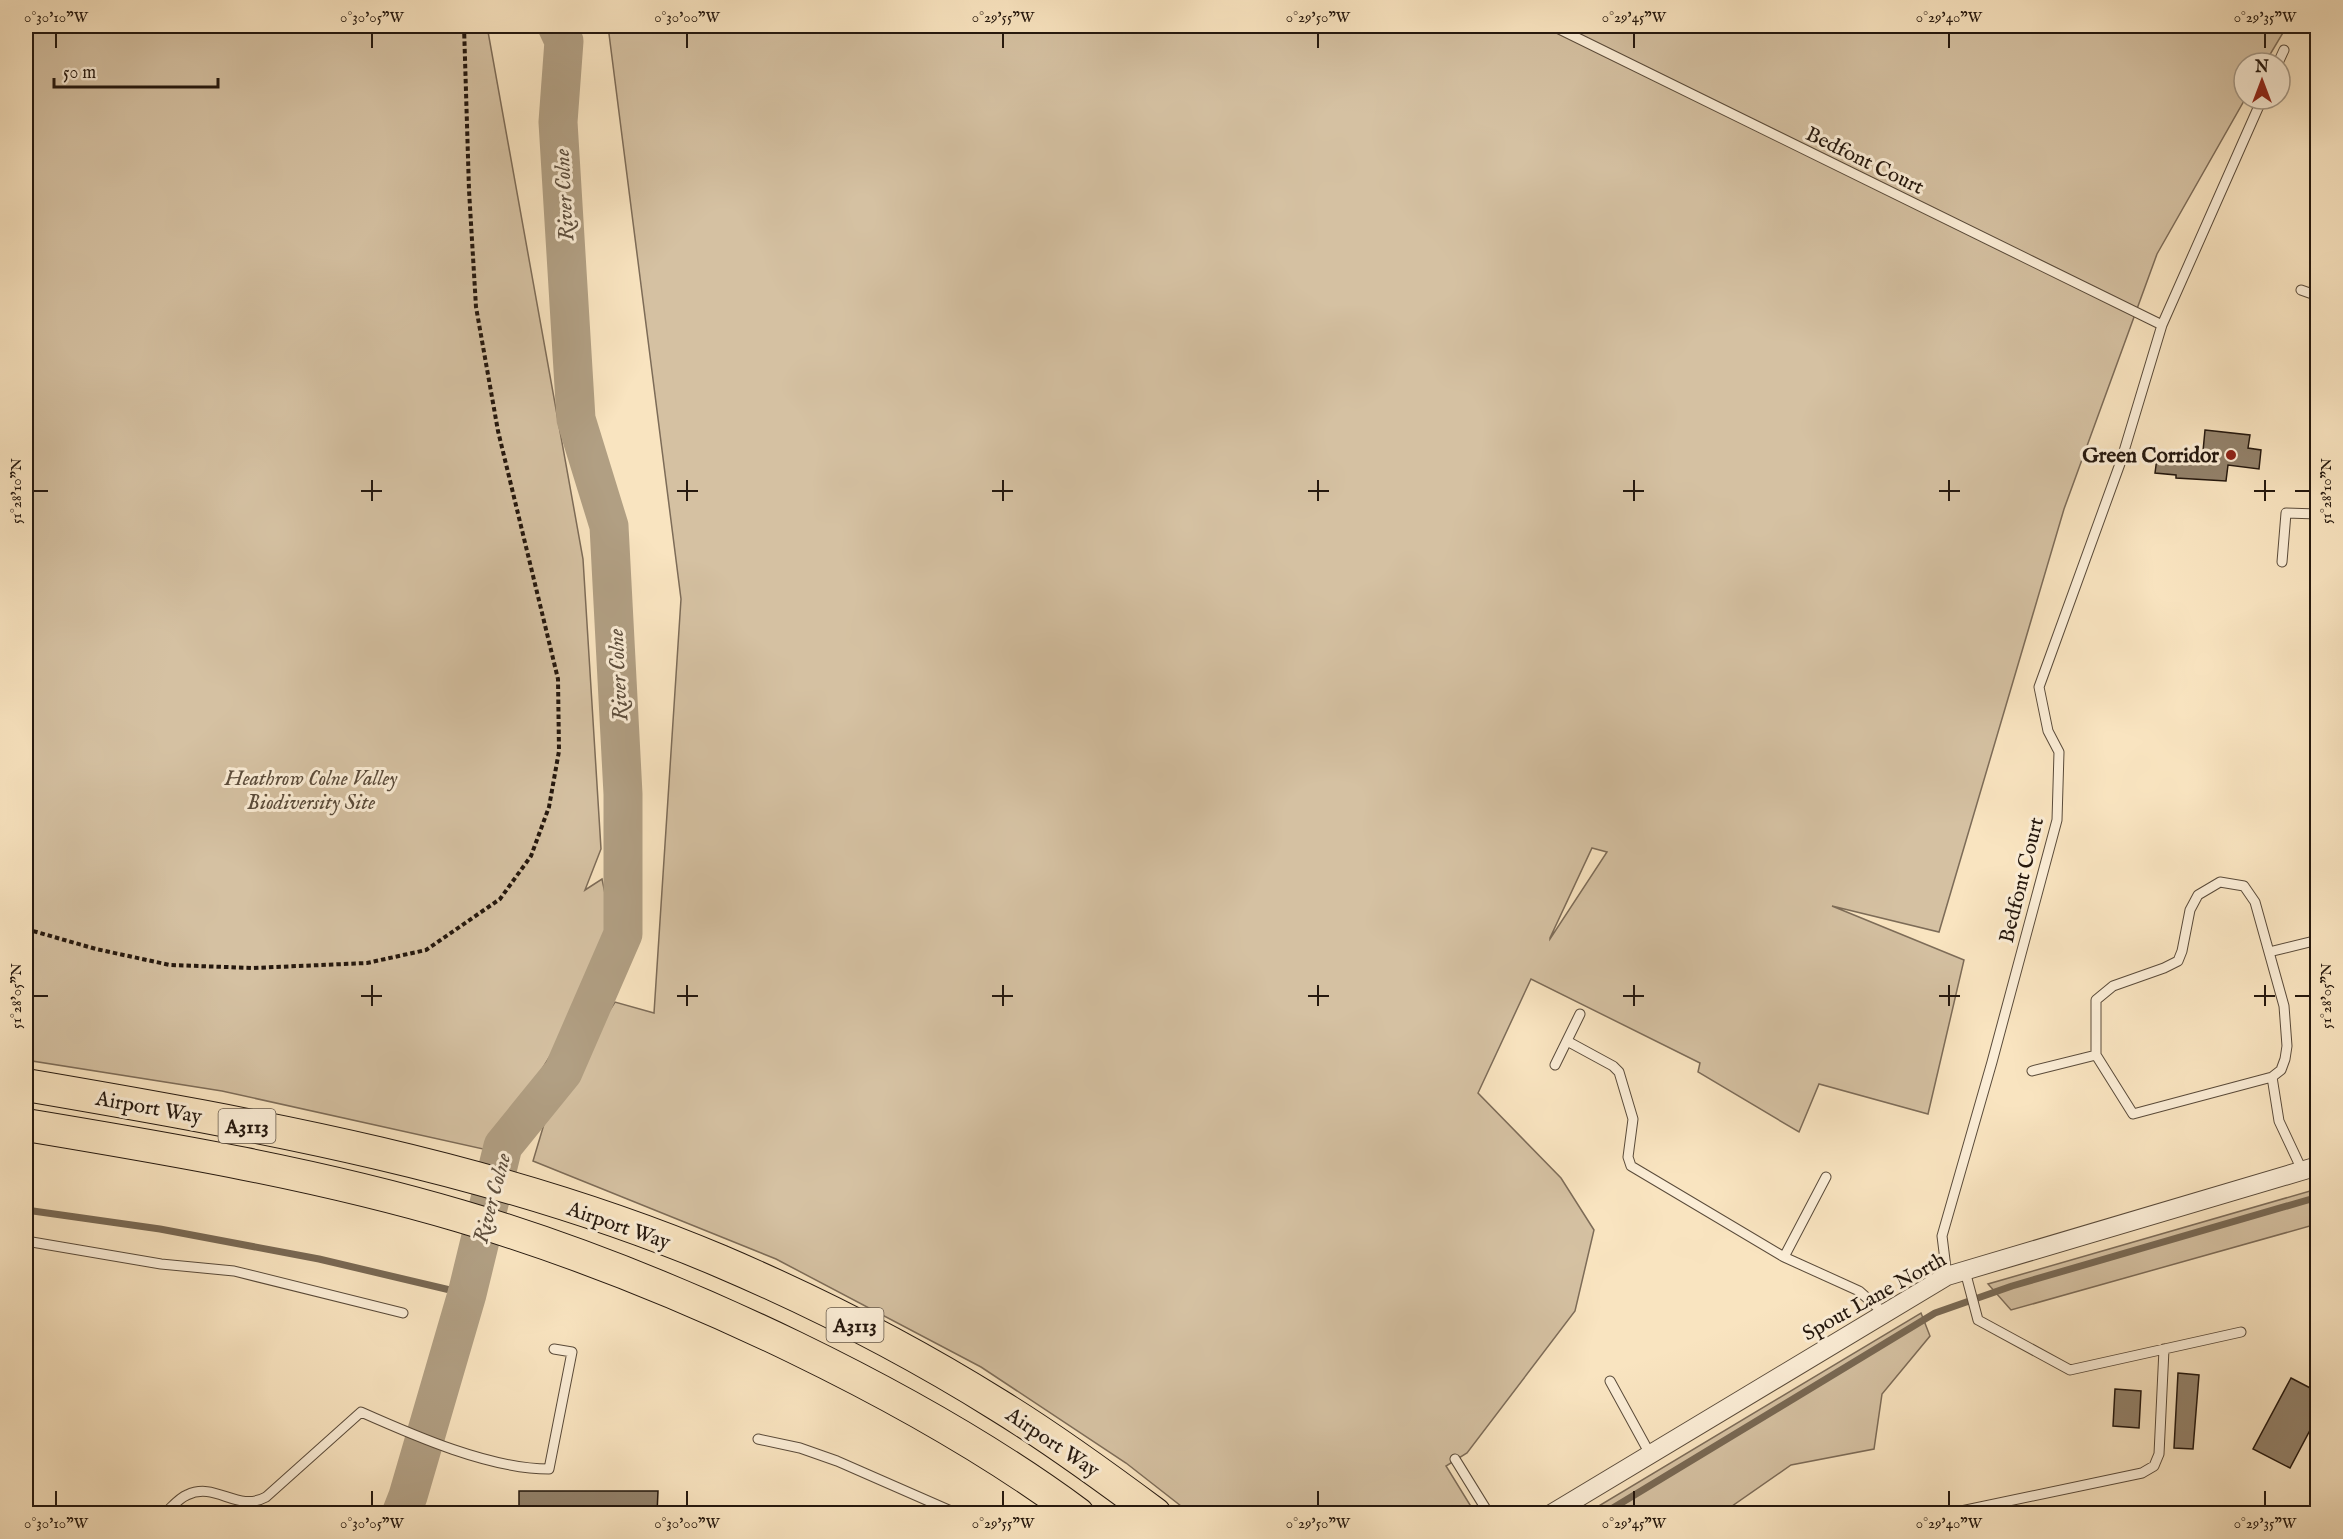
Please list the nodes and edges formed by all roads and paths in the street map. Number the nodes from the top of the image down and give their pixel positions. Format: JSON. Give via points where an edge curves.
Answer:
{"nodes":[{"id":1,"x":464,"y":26,"type":"edge"},
{"id":2,"x":1552,"y":26,"type":"edge"},
{"id":3,"x":2257,"y":111,"type":"edge"},
{"id":4,"x":2301,"y":290,"type":"dead end"},
{"id":5,"x":2318,"y":296,"type":"edge"},
{"id":6,"x":2162,"y":325,"type":"junction"},
{"id":7,"x":2318,"y":513,"type":"edge"},
{"id":8,"x":2282,"y":562,"type":"dead end"},
{"id":9,"x":26,"y":928,"type":"edge"},
{"id":10,"x":2318,"y":940,"type":"edge"},
{"id":11,"x":2269,"y":952,"type":"junction"},
{"id":12,"x":1580,"y":1014,"type":"dead end"},
{"id":13,"x":1567,"y":1041,"type":"junction"},
{"id":14,"x":2096,"y":1055,"type":"junction"},
{"id":15,"x":1555,"y":1065,"type":"dead end"},
{"id":16,"x":2032,"y":1071,"type":"dead end"},
{"id":17,"x":2272,"y":1077,"type":"junction"},
{"id":18,"x":26,"y":1085,"type":"edge"},
{"id":19,"x":26,"y":1125,"type":"edge"},
{"id":20,"x":2310,"y":1168,"type":"edge"},
{"id":21,"x":1826,"y":1177,"type":"dead end"},
{"id":22,"x":26,"y":1241,"type":"edge"},
{"id":23,"x":1785,"y":1257,"type":"junction"},
{"id":24,"x":1965,"y":1271,"type":"junction"},
{"id":25,"x":1947,"y":1276,"type":"junction"},
{"id":26,"x":403,"y":1313,"type":"dead end"},
{"id":27,"x":1884,"y":1313,"type":"junction"},
{"id":28,"x":2241,"y":1332,"type":"dead end"},
{"id":29,"x":554,"y":1349,"type":"dead end"},
{"id":30,"x":2164,"y":1349,"type":"junction"},
{"id":31,"x":1610,"y":1381,"type":"dead end"},
{"id":32,"x":758,"y":1439,"type":"dead end"},
{"id":33,"x":1650,"y":1454,"type":"junction"},
{"id":34,"x":1455,"y":1459,"type":"dead end"},
{"id":35,"x":164,"y":1514,"type":"edge"},
{"id":36,"x":958,"y":1514,"type":"edge"},
{"id":37,"x":1078,"y":1514,"type":"edge"},
{"id":38,"x":1155,"y":1514,"type":"edge"},
{"id":39,"x":1489,"y":1514,"type":"edge"},
{"id":40,"x":1551,"y":1514,"type":"edge"},
{"id":41,"x":1947,"y":1514,"type":"edge"}],
"edges":[{"from":1,"to":9,"type":"path","via":[[476,307],[498,431],[558,679],[559,751],[549,807],[531,856],[500,899],[426,950],[367,963],[253,968],[170,964],[96,949]]},
{"from":2,"to":6,"type":"lane","name":"Bedfont Court"},
{"from":3,"to":6,"type":"lane","name":"Bedfont Court"},
{"from":4,"to":5,"type":"lane"},
{"from":6,"to":25,"type":"lane","name":"Bedfont Court","via":[[2121,461],[2039,687],[2048,731],[2059,752],[2057,820],[1941,1236]]},
{"from":7,"to":8,"type":"lane","via":[[2286,513]]},
{"from":10,"to":11,"type":"lane"},
{"from":11,"to":14,"type":"lane","via":[[2255,902],[2244,886],[2220,882],[2198,895],[2190,910],[2178,961],[2113,986],[2096,1000]]},
{"from":11,"to":17,"type":"lane","via":[[2284,1006],[2287,1046],[2281,1070]]},
{"from":12,"to":13,"type":"lane"},
{"from":13,"to":15,"type":"lane"},
{"from":13,"to":23,"type":"lane","via":[[1619,1072],[1633,1119],[1628,1157],[1631,1166]]},
{"from":14,"to":16,"type":"lane"},
{"from":14,"to":17,"type":"lane","via":[[2133,1114]]},
{"from":17,"to":20,"type":"lane","via":[[2279,1121]]},
{"from":18,"to":38,"type":"highway","name":"Airport Way","number":"A3113","via":[[281,1132],[467,1175],[645,1232],[721,1261],[927,1363],[1000,1406]]},
{"from":19,"to":37,"type":"highway","name":"Airport Way","number":"A3113","via":[[315,1178],[513,1233],[651,1282],[827,1363],[909,1406],[993,1456]]},
{"from":20,"to":24,"type":"street","name":"Spout Lane North"},
{"from":21,"to":23,"type":"lane"},
{"from":22,"to":26,"type":"lane","via":[[161,1264],[234,1271]]},
{"from":23,"to":27,"type":"lane","via":[[1859,1291]]},
{"from":24,"to":25,"type":"street","name":"Spout Lane North"},
{"from":24,"to":30,"type":"lane","via":[[1978,1320],[2070,1370]]},
{"from":25,"to":27,"type":"street","name":"Spout Lane North"},
{"from":27,"to":33,"type":"street","name":"Spout Lane North"},
{"from":28,"to":30,"type":"lane"},
{"from":29,"to":35,"type":"lane","via":[[572,1352],[549,1469],[525,1469],[447,1447],[361,1412],[255,1503],[200,1491],[186,1495]]},
{"from":30,"to":41,"type":"lane","via":[[2159,1454],[2154,1466],[2142,1473]]},
{"from":31,"to":33,"type":"lane"},
{"from":32,"to":36,"type":"lane","via":[[837,1461]]},
{"from":33,"to":40,"type":"street","name":"Spout Lane North"},
{"from":34,"to":39,"type":"lane"}]}
